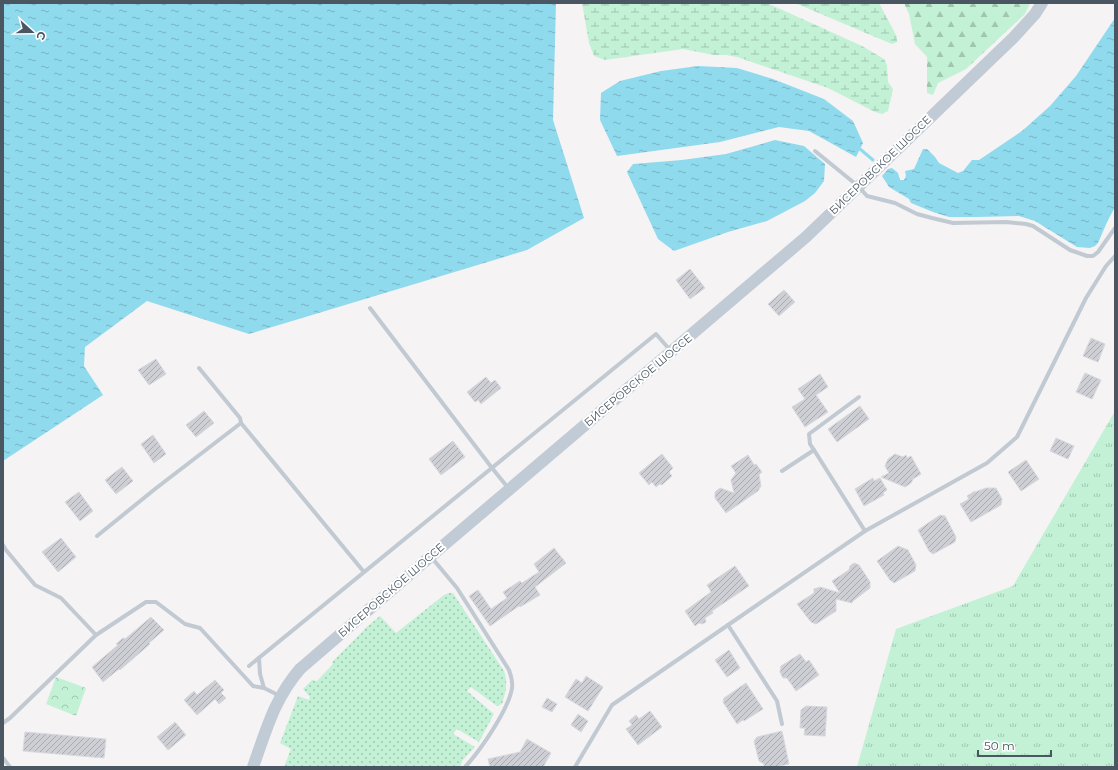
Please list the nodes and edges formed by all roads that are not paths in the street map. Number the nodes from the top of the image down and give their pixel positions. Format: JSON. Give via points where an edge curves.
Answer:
{"nodes":[{"id":1,"x":1042,"y":3,"type":"edge"},
{"id":2,"x":815,"y":151,"type":"dead end"},
{"id":3,"x":858,"y":186,"type":"junction"},
{"id":4,"x":1115,"y":228,"type":"edge"},
{"id":5,"x":1115,"y":256,"type":"edge"},
{"id":6,"x":370,"y":308,"type":"dead end"},
{"id":7,"x":671,"y":352,"type":"junction"},
{"id":8,"x":199,"y":368,"type":"dead end"},
{"id":9,"x":859,"y":397,"type":"dead end"},
{"id":10,"x":241,"y":423,"type":"junction"},
{"id":11,"x":814,"y":450,"type":"junction"},
{"id":12,"x":492,"y":468,"type":"junction"},
{"id":13,"x":782,"y":471,"type":"dead end"},
{"id":14,"x":509,"y":489,"type":"junction"},
{"id":15,"x":865,"y":531,"type":"junction"},
{"id":16,"x":97,"y":536,"type":"dead end"},
{"id":17,"x":3,"y":544,"type":"edge"},
{"id":18,"x":430,"y":556,"type":"junction"},
{"id":19,"x":364,"y":572,"type":"junction"},
{"id":20,"x":728,"y":625,"type":"junction"},
{"id":21,"x":96,"y":635,"type":"junction"},
{"id":22,"x":259,"y":658,"type":"junction"},
{"id":23,"x":249,"y":666,"type":"dead end"},
{"id":24,"x":264,"y":688,"type":"junction"},
{"id":25,"x":280,"y":696,"type":"junction"},
{"id":26,"x":3,"y":722,"type":"edge"},
{"id":27,"x":782,"y":724,"type":"dead end"},
{"id":28,"x":3,"y":758,"type":"edge"},
{"id":29,"x":10,"y":767,"type":"edge"},
{"id":30,"x":253,"y":767,"type":"edge"},
{"id":31,"x":465,"y":767,"type":"edge"},
{"id":32,"x":575,"y":767,"type":"edge"}],
"edges":[{"from":1,"to":3,"type":"main road","name":"БИСЕРОВСКОЕ ШОССЕ","via":[[1014,37]]},
{"from":2,"to":3,"type":"lane"},
{"from":3,"to":4,"type":"lane","via":[[867,196],[895,203],[917,214],[942,221],[1006,222],[1033,226],[1070,250],[1087,256],[1093,256],[1098,252]]},
{"from":3,"to":7,"type":"main road","name":"БИСЕРОВСКОЕ ШОССЕ","via":[[806,237]]},
{"from":5,"to":15,"type":"lane","via":[[1086,298],[1017,438],[986,463]]},
{"from":6,"to":12,"type":"lane"},
{"from":7,"to":12,"type":"lane","via":[[656,334]]},
{"from":7,"to":14,"type":"main road","name":"БИСЕРОВСКОЕ ШОССЕ"},
{"from":8,"to":10,"type":"lane","via":[[240,418]]},
{"from":9,"to":11,"type":"lane","via":[[809,434],[810,444]]},
{"from":10,"to":16,"type":"lane"},
{"from":10,"to":19,"type":"lane"},
{"from":11,"to":13,"type":"lane"},
{"from":11,"to":15,"type":"lane"},
{"from":12,"to":14,"type":"lane"},
{"from":12,"to":19,"type":"lane"},
{"from":14,"to":18,"type":"main road","name":"БИСЕРОВСКОЕ ШОССЕ"},
{"from":15,"to":20,"type":"lane"},
{"from":17,"to":21,"type":"lane","via":[[35,585],[61,598]]},
{"from":18,"to":25,"type":"main road","name":"БИСЕРОВСКОЕ ШОССЕ","via":[[300,669]]},
{"from":18,"to":31,"type":"lane","via":[[457,588],[509,670],[512,679],[510,698],[502,714],[482,747]]},
{"from":19,"to":22,"type":"lane"},
{"from":20,"to":27,"type":"lane","via":[[777,700]]},
{"from":20,"to":32,"type":"lane","via":[[612,705]]},
{"from":21,"to":24,"type":"lane","via":[[146,602],[156,602],[185,624],[200,628],[247,681],[253,686]]},
{"from":21,"to":26,"type":"lane"},
{"from":22,"to":23,"type":"lane"},
{"from":22,"to":24,"type":"lane"},
{"from":24,"to":25,"type":"lane"},
{"from":25,"to":30,"type":"main road","name":"БИСЕРОВСКОЕ ШОССЕ"},
{"from":28,"to":29,"type":"lane"}]}
